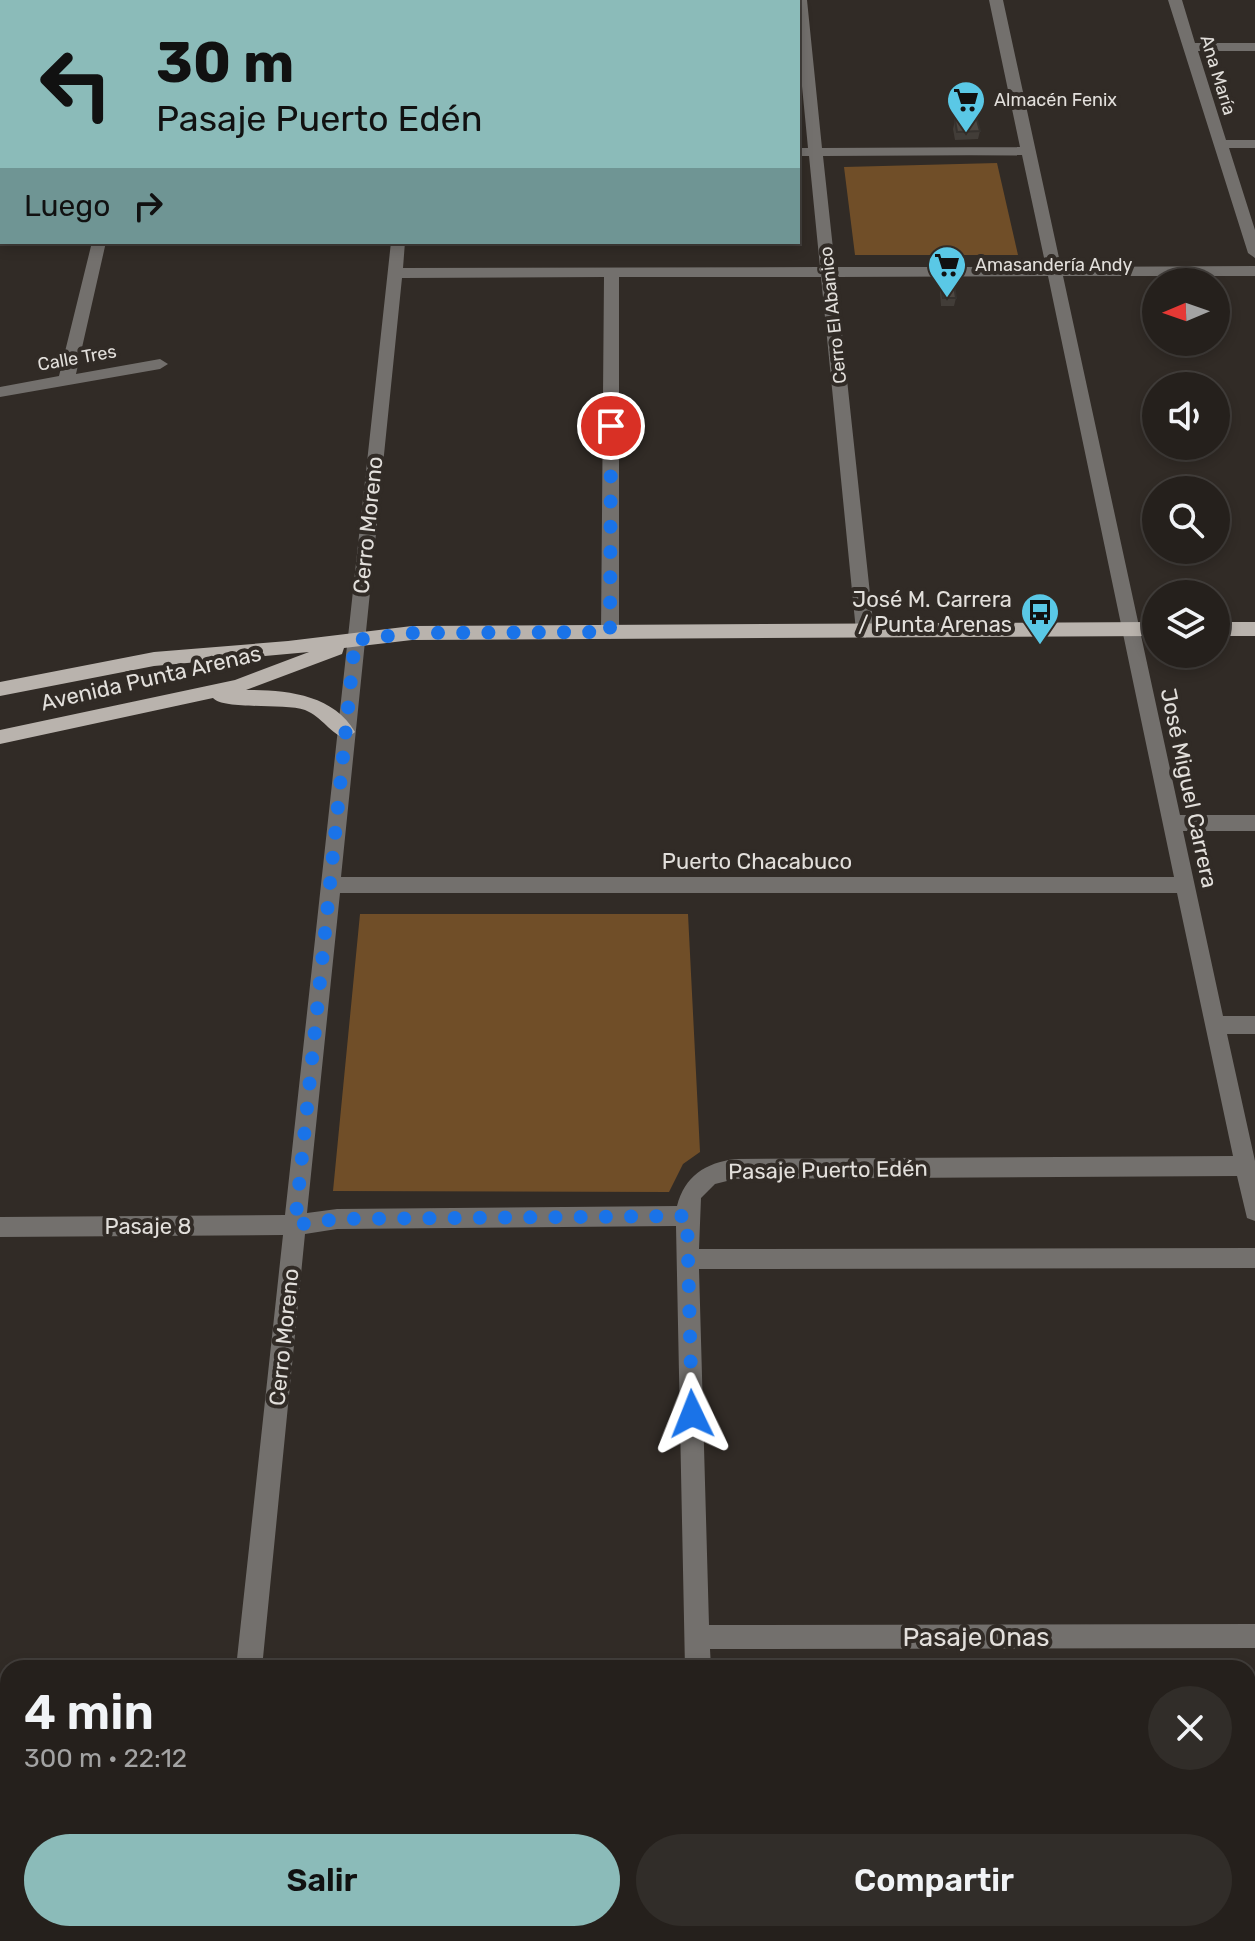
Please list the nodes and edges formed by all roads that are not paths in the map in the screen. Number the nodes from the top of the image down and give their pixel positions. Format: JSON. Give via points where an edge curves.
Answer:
{"nodes":[{"id":1,"x":800,"y":0,"type":"edge"},
{"id":2,"x":996,"y":0,"type":"edge"},
{"id":3,"x":1175,"y":0,"type":"edge"},
{"id":4,"x":1190,"y":47,"type":"junction"},
{"id":5,"x":1255,"y":47,"type":"edge"},
{"id":6,"x":1221,"y":144,"type":"junction"},
{"id":7,"x":1255,"y":144,"type":"edge"},
{"id":8,"x":1028,"y":151,"type":"junction"},
{"id":9,"x":800,"y":152,"type":"edge"},
{"id":10,"x":816,"y":152,"type":"junction"},
{"id":11,"x":99,"y":244,"type":"edge"},
{"id":12,"x":398,"y":244,"type":"edge"},
{"id":13,"x":1255,"y":251,"type":"edge"},
{"id":14,"x":1255,"y":271,"type":"edge"},
{"id":15,"x":612,"y":272,"type":"junction"},
{"id":16,"x":828,"y":272,"type":"junction"},
{"id":17,"x":1054,"y":272,"type":"junction"},
{"id":18,"x":395,"y":273,"type":"junction"},
{"id":19,"x":160,"y":364,"type":"dead end"},
{"id":20,"x":66,"y":381,"type":"junction"},
{"id":21,"x":0,"y":392,"type":"edge"},
{"id":22,"x":1130,"y":629,"type":"junction"},
{"id":23,"x":1142,"y":629,"type":"edge"},
{"id":24,"x":1230,"y":629,"type":"edge"},
{"id":25,"x":1255,"y":629,"type":"edge"},
{"id":26,"x":865,"y":631,"type":"junction"},
{"id":27,"x":610,"y":632,"type":"junction"},
{"id":28,"x":355,"y":640,"type":"junction"},
{"id":29,"x":0,"y":689,"type":"edge"},
{"id":30,"x":185,"y":697,"type":"junction"},
{"id":31,"x":346,"y":732,"type":"junction"},
{"id":32,"x":0,"y":737,"type":"edge"},
{"id":33,"x":1172,"y":823,"type":"junction"},
{"id":34,"x":1255,"y":823,"type":"edge"},
{"id":35,"x":330,"y":885,"type":"junction"},
{"id":36,"x":1185,"y":885,"type":"junction"},
{"id":37,"x":1215,"y":1025,"type":"junction"},
{"id":38,"x":1255,"y":1025,"type":"edge"},
{"id":39,"x":1246,"y":1166,"type":"junction"},
{"id":40,"x":1255,"y":1211,"type":"edge"},
{"id":41,"x":687,"y":1216,"type":"junction"},
{"id":42,"x":295,"y":1225,"type":"junction"},
{"id":43,"x":0,"y":1227,"type":"edge"},
{"id":44,"x":1255,"y":1258,"type":"edge"},
{"id":45,"x":688,"y":1259,"type":"junction"},
{"id":46,"x":1255,"y":1636,"type":"edge"},
{"id":47,"x":698,"y":1637,"type":"junction"},
{"id":48,"x":250,"y":1660,"type":"edge"},
{"id":49,"x":698,"y":1660,"type":"edge"}],
"edges":[{"from":1,"to":10,"type":"street","name":"Cerro El Abanico"},
{"from":2,"to":8,"type":"street","name":"José Miguel Carrera"},
{"from":3,"to":4,"type":"street","name":"Ana María"},
{"from":4,"to":5,"type":"street"},
{"from":4,"to":6,"type":"street","name":"Ana María"},
{"from":6,"to":7,"type":"street"},
{"from":6,"to":13,"type":"street","name":"Ana María"},
{"from":8,"to":10,"type":"street"},
{"from":8,"to":17,"type":"street","name":"José Miguel Carrera"},
{"from":9,"to":10,"type":"street"},
{"from":10,"to":16,"type":"street","name":"Cerro El Abanico"},
{"from":11,"to":20,"type":"street"},
{"from":12,"to":18,"type":"street","name":"Cerro Moreno"},
{"from":14,"to":17,"type":"street"},
{"from":15,"to":16,"type":"street"},
{"from":15,"to":18,"type":"street"},
{"from":15,"to":27,"type":"street"},
{"from":16,"to":17,"type":"street"},
{"from":16,"to":26,"type":"street","name":"Cerro El Abanico"},
{"from":17,"to":22,"type":"street","name":"José Miguel Carrera"},
{"from":18,"to":28,"type":"street","name":"Cerro Moreno"},
{"from":19,"to":20,"type":"street","name":"Calle Tres"},
{"from":20,"to":21,"type":"street","name":"Calle Tres"},
{"from":22,"to":23,"type":"main road","name":"Avenida Punta Arenas"},
{"from":22,"to":26,"type":"main road","name":"Avenida Punta Arenas"},
{"from":22,"to":33,"type":"street","name":"José Miguel Carrera"},
{"from":24,"to":25,"type":"main road"},
{"from":26,"to":27,"type":"main road","name":"Avenida Punta Arenas"},
{"from":27,"to":28,"type":"main road","name":"Avenida Punta Arenas","via":[[412,633]]},
{"from":28,"to":29,"type":"main road","name":"Avenida Punta Arenas","via":[[154,659]]},
{"from":28,"to":30,"type":"main road","name":"Avenida Punta Arenas","via":[[286,670]]},
{"from":28,"to":31,"type":"street","name":"Cerro Moreno"},
{"from":30,"to":31,"type":"main road","via":[[305,702],[331,715]]},
{"from":30,"to":32,"type":"main road","name":"Avenida Punta Arenas"},
{"from":31,"to":35,"type":"street","name":"Cerro Moreno"},
{"from":33,"to":34,"type":"street"},
{"from":33,"to":36,"type":"street","name":"José Miguel Carrera"},
{"from":35,"to":36,"type":"street","name":"Puerto Chacabuco"},
{"from":35,"to":42,"type":"street","name":"Cerro Moreno"},
{"from":36,"to":37,"type":"street","name":"José Miguel Carrera"},
{"from":37,"to":38,"type":"street"},
{"from":37,"to":39,"type":"street","name":"José Miguel Carrera"},
{"from":39,"to":40,"type":"street","name":"José Miguel Carrera"},
{"from":39,"to":41,"type":"street","name":"Pasaje Puerto Edén","via":[[721,1170],[697,1183]]},
{"from":41,"to":42,"type":"street","via":[[337,1219]]},
{"from":41,"to":45,"type":"street"},
{"from":42,"to":43,"type":"street","name":"Pasaje 8"},
{"from":42,"to":48,"type":"street","name":"Cerro Moreno"},
{"from":44,"to":45,"type":"street"},
{"from":45,"to":47,"type":"street"},
{"from":46,"to":47,"type":"street","name":"Pasaje Onas"},
{"from":47,"to":49,"type":"street"}]}
